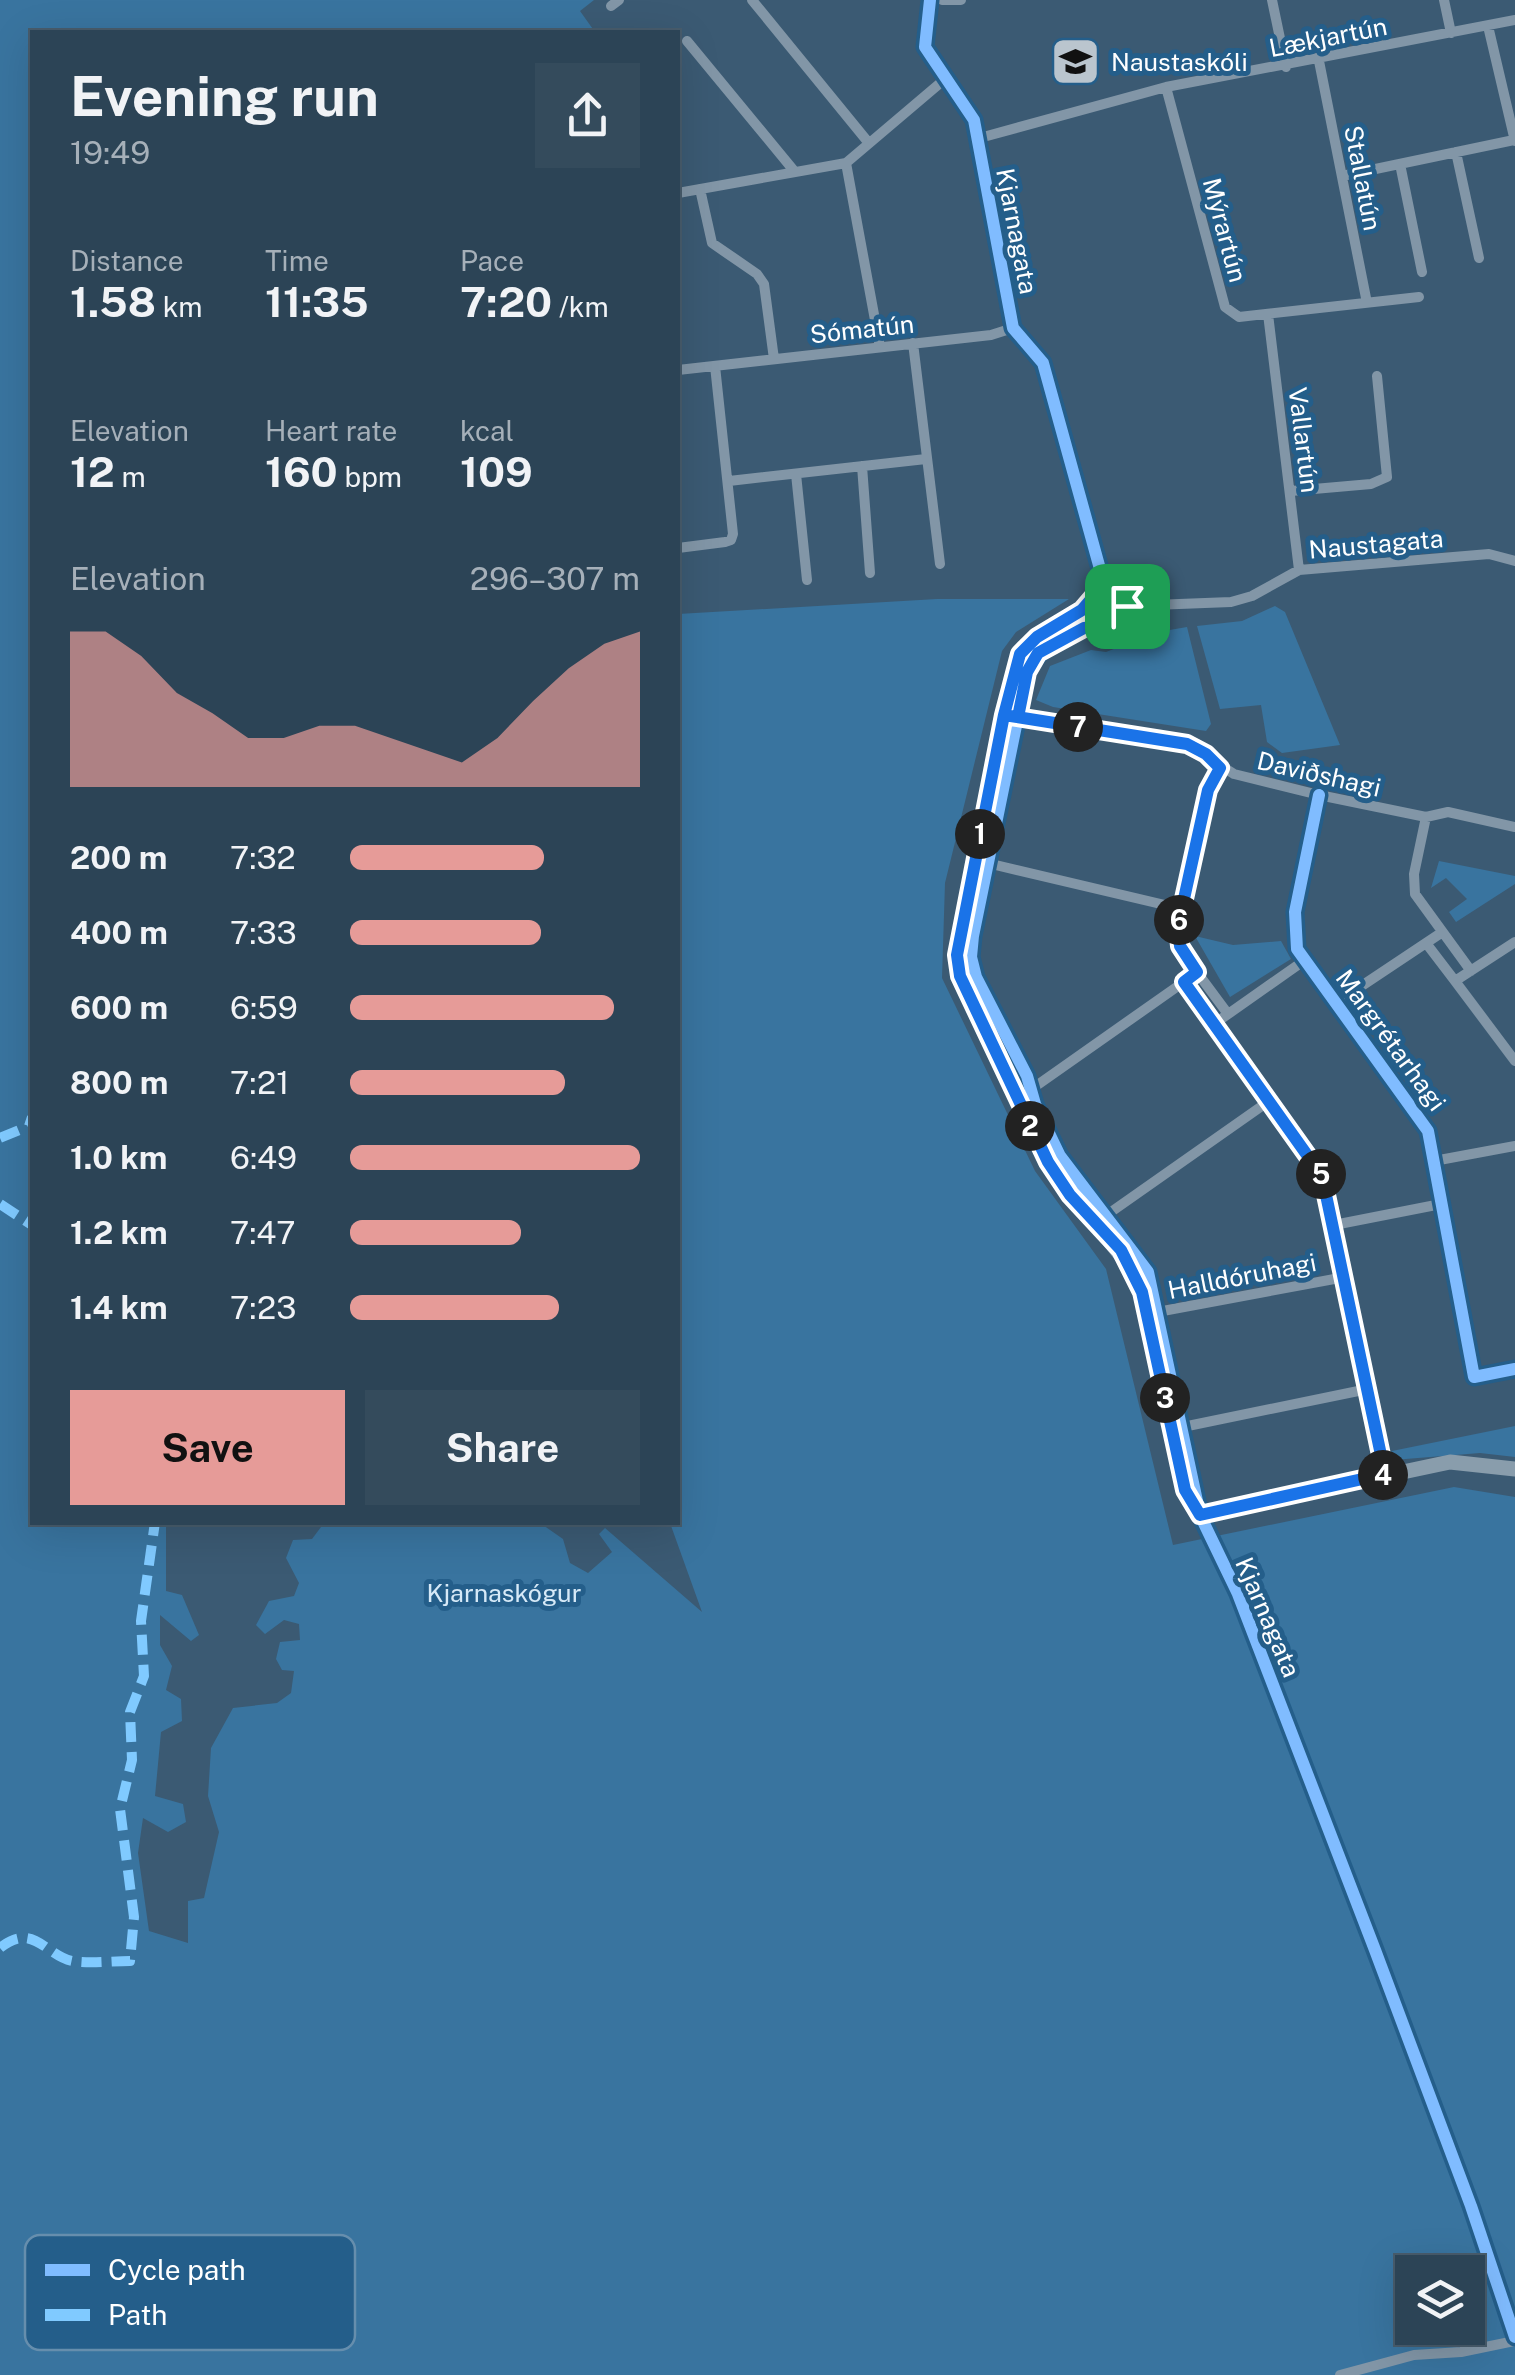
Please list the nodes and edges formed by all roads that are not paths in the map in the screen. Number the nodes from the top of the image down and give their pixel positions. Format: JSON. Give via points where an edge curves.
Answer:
{"nodes":[{"id":1,"x":752,"y":0,"type":"edge"},
{"id":2,"x":930,"y":0,"type":"edge"},
{"id":3,"x":942,"y":0,"type":"edge"},
{"id":4,"x":961,"y":0,"type":"edge"},
{"id":5,"x":1272,"y":0,"type":"edge"},
{"id":6,"x":1444,"y":0,"type":"edge"},
{"id":7,"x":1515,"y":20,"type":"edge"},
{"id":8,"x":1488,"y":26,"type":"junction"},
{"id":9,"x":1451,"y":33,"type":"junction"},
{"id":10,"x":687,"y":41,"type":"dead end"},
{"id":11,"x":1319,"y":61,"type":"junction"},
{"id":12,"x":1286,"y":67,"type":"junction"},
{"id":13,"x":945,"y":79,"type":"junction"},
{"id":14,"x":1515,"y":87,"type":"edge"},
{"id":15,"x":1166,"y":88,"type":"junction"},
{"id":16,"x":1502,"y":90,"type":"junction"},
{"id":17,"x":976,"y":140,"type":"junction"},
{"id":18,"x":1514,"y":141,"type":"edge"},
{"id":19,"x":868,"y":142,"type":"junction"},
{"id":20,"x":1456,"y":152,"type":"junction"},
{"id":21,"x":846,"y":163,"type":"junction"},
{"id":22,"x":1400,"y":164,"type":"junction"},
{"id":23,"x":795,"y":172,"type":"junction"},
{"id":24,"x":1342,"y":176,"type":"junction"},
{"id":25,"x":700,"y":189,"type":"junction"},
{"id":26,"x":680,"y":193,"type":"edge"},
{"id":27,"x":1480,"y":258,"type":"dead end"},
{"id":28,"x":1422,"y":272,"type":"dead end"},
{"id":29,"x":1419,"y":297,"type":"dead end"},
{"id":30,"x":1367,"y":303,"type":"junction"},
{"id":31,"x":1268,"y":314,"type":"junction"},
{"id":32,"x":1012,"y":328,"type":"junction"},
{"id":33,"x":914,"y":344,"type":"junction"},
{"id":34,"x":880,"y":347,"type":"junction"},
{"id":35,"x":774,"y":359,"type":"junction"},
{"id":36,"x":715,"y":366,"type":"junction"},
{"id":37,"x":680,"y":370,"type":"edge"},
{"id":38,"x":1378,"y":376,"type":"dead end"},
{"id":39,"x":926,"y":459,"type":"junction"},
{"id":40,"x":862,"y":466,"type":"junction"},
{"id":41,"x":796,"y":474,"type":"junction"},
{"id":42,"x":729,"y":482,"type":"junction"},
{"id":43,"x":1291,"y":490,"type":"junction"},
{"id":44,"x":680,"y":548,"type":"edge"},
{"id":45,"x":1515,"y":562,"type":"edge"},
{"id":46,"x":940,"y":564,"type":"dead end"},
{"id":47,"x":1300,"y":570,"type":"junction"},
{"id":48,"x":870,"y":573,"type":"dead end"},
{"id":49,"x":807,"y":580,"type":"dead end"},
{"id":50,"x":1105,"y":587,"type":"junction"},
{"id":51,"x":1089,"y":602,"type":"junction"},
{"id":52,"x":1127,"y":606,"type":"junction"},
{"id":53,"x":1104,"y":625,"type":"junction"},
{"id":54,"x":1011,"y":716,"type":"junction"},
{"id":55,"x":1220,"y":768,"type":"junction"},
{"id":56,"x":1319,"y":795,"type":"junction"},
{"id":57,"x":1426,"y":817,"type":"junction"},
{"id":58,"x":1515,"y":827,"type":"edge"},
{"id":59,"x":981,"y":861,"type":"junction"},
{"id":60,"x":1182,"y":909,"type":"junction"},
{"id":61,"x":1441,"y":933,"type":"junction"},
{"id":62,"x":1515,"y":942,"type":"edge"},
{"id":63,"x":1426,"y":943,"type":"junction"},
{"id":64,"x":1305,"y":960,"type":"junction"},
{"id":65,"x":1471,"y":970,"type":"junction"},
{"id":66,"x":1197,"y":972,"type":"junction"},
{"id":67,"x":1455,"y":981,"type":"junction"},
{"id":68,"x":1184,"y":982,"type":"junction"},
{"id":69,"x":1336,"y":1004,"type":"junction"},
{"id":70,"x":1228,"y":1014,"type":"junction"},
{"id":71,"x":1214,"y":1024,"type":"junction"},
{"id":72,"x":1515,"y":1062,"type":"edge"},
{"id":73,"x":1024,"y":1094,"type":"junction"},
{"id":74,"x":1269,"y":1101,"type":"junction"},
{"id":75,"x":1515,"y":1146,"type":"edge"},
{"id":76,"x":1434,"y":1161,"type":"junction"},
{"id":77,"x":1442,"y":1204,"type":"junction"},
{"id":78,"x":1101,"y":1219,"type":"junction"},
{"id":79,"x":1334,"y":1225,"type":"junction"},
{"id":80,"x":1345,"y":1277,"type":"junction"},
{"id":81,"x":1153,"y":1313,"type":"junction"},
{"id":82,"x":1515,"y":1368,"type":"edge"},
{"id":83,"x":1368,"y":1388,"type":"junction"},
{"id":84,"x":1177,"y":1428,"type":"junction"},
{"id":85,"x":1515,"y":1469,"type":"edge"},
{"id":86,"x":1385,"y":1474,"type":"junction"},
{"id":87,"x":1200,"y":1515,"type":"junction"},
{"id":88,"x":1515,"y":2339,"type":"edge"},
{"id":89,"x":1340,"y":2375,"type":"edge"}],
"edges":[{"from":1,"to":19,"type":"street"},
{"from":2,"to":13,"type":"street","name":"Kjarnagata","via":[[925,46]]},
{"from":3,"to":4,"type":"street"},
{"from":5,"to":12,"type":"street"},
{"from":6,"to":9,"type":"street"},
{"from":7,"to":8,"type":"street","name":"Lækjartún"},
{"from":8,"to":9,"type":"street","name":"Lækjartún"},
{"from":8,"to":16,"type":"street"},
{"from":9,"to":11,"type":"street","name":"Lækjartún"},
{"from":10,"to":23,"type":"street"},
{"from":11,"to":12,"type":"street","name":"Lækjartún"},
{"from":11,"to":24,"type":"street","name":"Stallatún"},
{"from":12,"to":15,"type":"street","name":"Lækjartún"},
{"from":13,"to":17,"type":"street","name":"Kjarnagata","via":[[968,107]]},
{"from":13,"to":19,"type":"street"},
{"from":14,"to":16,"type":"street"},
{"from":15,"to":17,"type":"street","name":"Lækjartún"},
{"from":15,"to":31,"type":"street","name":"Mýrartún","via":[[1224,306],[1239,318]]},
{"from":16,"to":18,"type":"street"},
{"from":17,"to":32,"type":"street","name":"Kjarnagata"},
{"from":18,"to":20,"type":"street"},
{"from":19,"to":21,"type":"street"},
{"from":20,"to":22,"type":"street"},
{"from":20,"to":27,"type":"street"},
{"from":21,"to":23,"type":"street"},
{"from":21,"to":34,"type":"street"},
{"from":22,"to":24,"type":"street"},
{"from":22,"to":28,"type":"street"},
{"from":23,"to":25,"type":"street"},
{"from":24,"to":30,"type":"street","name":"Stallatún"},
{"from":25,"to":26,"type":"street"},
{"from":25,"to":35,"type":"street","via":[[712,243],[764,284]]},
{"from":29,"to":30,"type":"street","name":"Mýrartún"},
{"from":30,"to":31,"type":"street","name":"Mýrartún"},
{"from":31,"to":43,"type":"street","name":"Vallartún"},
{"from":32,"to":33,"type":"street","name":"Sómatún"},
{"from":32,"to":50,"type":"street","name":"Kjarnagata","via":[[1043,362]]},
{"from":33,"to":34,"type":"street","name":"Sómatún"},
{"from":33,"to":39,"type":"street"},
{"from":34,"to":35,"type":"street","name":"Sómatún"},
{"from":35,"to":36,"type":"street","name":"Sómatún"},
{"from":36,"to":37,"type":"street","name":"Sómatún"},
{"from":36,"to":42,"type":"street"},
{"from":38,"to":43,"type":"street","via":[[1387,477]]},
{"from":39,"to":40,"type":"street"},
{"from":39,"to":46,"type":"street"},
{"from":40,"to":41,"type":"street"},
{"from":40,"to":48,"type":"street"},
{"from":41,"to":42,"type":"street"},
{"from":41,"to":49,"type":"street"},
{"from":42,"to":44,"type":"street","via":[[731,540]]},
{"from":43,"to":47,"type":"street","name":"Vallartún"},
{"from":45,"to":47,"type":"street","name":"Naustagata","via":[[1489,554]]},
{"from":47,"to":52,"type":"street","name":"Naustagata","via":[[1230,602]]},
{"from":50,"to":51,"type":"street"},
{"from":50,"to":52,"type":"street","via":[[1121,592]]},
{"from":51,"to":53,"type":"street","via":[[1090,614]]},
{"from":51,"to":54,"type":"street","name":"Kjarnagata","via":[[1020,654]]},
{"from":52,"to":53,"type":"street","via":[[1122,620]]},
{"from":53,"to":54,"type":"street","name":"Kjarnagata","via":[[1084,628],[1038,653]]},
{"from":54,"to":55,"type":"street","name":"Daviðshagi","via":[[1187,744]]},
{"from":54,"to":59,"type":"street","name":"Kjarnagata"},
{"from":55,"to":56,"type":"street","name":"Daviðshagi"},
{"from":55,"to":60,"type":"street","via":[[1208,790]]},
{"from":56,"to":57,"type":"street","name":"Daviðshagi"},
{"from":56,"to":64,"type":"street","name":"Margrétarhagi","via":[[1294,912],[1297,949]]},
{"from":57,"to":58,"type":"street","name":"Daviðshagi","via":[[1448,812]]},
{"from":57,"to":61,"type":"street","via":[[1414,888]]},
{"from":59,"to":60,"type":"street"},
{"from":59,"to":73,"type":"street","name":"Kjarnagata","via":[[971,957]]},
{"from":60,"to":66,"type":"street","via":[[1178,940]]},
{"from":61,"to":63,"type":"street"},
{"from":61,"to":65,"type":"street"},
{"from":62,"to":65,"type":"street"},
{"from":63,"to":67,"type":"street"},
{"from":63,"to":69,"type":"street"},
{"from":64,"to":69,"type":"street","name":"Margrétarhagi"},
{"from":64,"to":70,"type":"street"},
{"from":65,"to":67,"type":"street"},
{"from":66,"to":68,"type":"street"},
{"from":66,"to":70,"type":"street"},
{"from":67,"to":72,"type":"street"},
{"from":68,"to":71,"type":"street"},
{"from":68,"to":73,"type":"street"},
{"from":69,"to":76,"type":"street","name":"Margrétarhagi","via":[[1428,1131]]},
{"from":70,"to":71,"type":"street"},
{"from":71,"to":74,"type":"street"},
{"from":73,"to":78,"type":"street","name":"Kjarnagata"},
{"from":74,"to":78,"type":"street"},
{"from":74,"to":79,"type":"street","via":[[1322,1176]]},
{"from":75,"to":76,"type":"street"},
{"from":76,"to":77,"type":"street","name":"Margrétarhagi"},
{"from":77,"to":79,"type":"street","name":"Halldóruhagi"},
{"from":77,"to":82,"type":"street","name":"Margrétarhagi","via":[[1474,1376]]},
{"from":78,"to":81,"type":"street","name":"Kjarnagata","via":[[1138,1254]]},
{"from":79,"to":80,"type":"street"},
{"from":80,"to":81,"type":"street","name":"Halldóruhagi"},
{"from":80,"to":83,"type":"street"},
{"from":81,"to":84,"type":"street","name":"Kjarnagata"},
{"from":83,"to":84,"type":"street"},
{"from":83,"to":86,"type":"street"},
{"from":84,"to":87,"type":"street","name":"Kjarnagata"},
{"from":85,"to":86,"type":"street","via":[[1462,1461]]},
{"from":86,"to":87,"type":"street"},
{"from":87,"to":88,"type":"street","name":"Kjarnagata","via":[[1238,1594],[1348,1879]]},
{"from":88,"to":89,"type":"street"}]}
